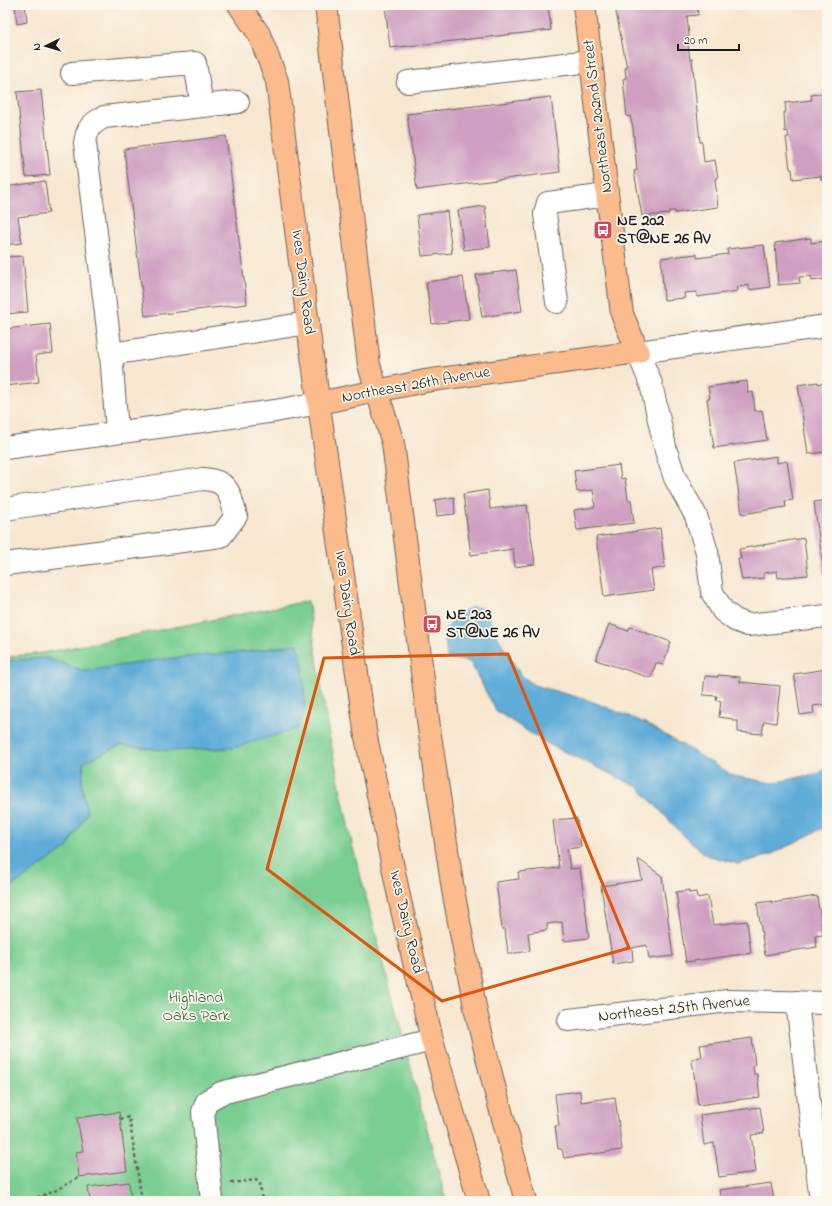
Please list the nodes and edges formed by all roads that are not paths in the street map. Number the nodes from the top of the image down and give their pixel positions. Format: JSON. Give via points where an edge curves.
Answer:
{"nodes":[{"id":1,"x":239,"y":5,"type":"edge"},
{"id":2,"x":326,"y":5,"type":"edge"},
{"id":3,"x":584,"y":5,"type":"edge"},
{"id":4,"x":591,"y":61,"type":"junction"},
{"id":5,"x":72,"y":73,"type":"dead end"},
{"id":6,"x":408,"y":82,"type":"dead end"},
{"id":7,"x":238,"y":102,"type":"dead end"},
{"id":8,"x":202,"y":106,"type":"junction"},
{"id":9,"x":607,"y":195,"type":"junction"},
{"id":10,"x":557,"y":302,"type":"dead end"},
{"id":11,"x":308,"y":323,"type":"junction"},
{"id":12,"x":827,"y":326,"type":"edge"},
{"id":13,"x":638,"y":352,"type":"junction"},
{"id":14,"x":111,"y":354,"type":"junction"},
{"id":15,"x":378,"y":392,"type":"junction"},
{"id":16,"x":319,"y":403,"type":"junction"},
{"id":17,"x":117,"y":432,"type":"junction"},
{"id":18,"x":5,"y":448,"type":"edge"},
{"id":19,"x":5,"y":509,"type":"edge"},
{"id":20,"x":5,"y":564,"type":"edge"},
{"id":21,"x":827,"y":616,"type":"edge"},
{"id":22,"x":797,"y":1002,"type":"junction"},
{"id":23,"x":827,"y":1002,"type":"edge"},
{"id":24,"x":569,"y":1020,"type":"dead end"},
{"id":25,"x":432,"y":1040,"type":"junction"},
{"id":26,"x":211,"y":1193,"type":"edge"},
{"id":27,"x":479,"y":1201,"type":"edge"},
{"id":28,"x":526,"y":1201,"type":"edge"},
{"id":29,"x":821,"y":1201,"type":"edge"}],
"edges":[{"from":1,"to":11,"type":"main road","name":"Ives Dairy Road","via":[[259,34],[277,81]]},
{"from":2,"to":15,"type":"main road","via":[[369,365]]},
{"from":3,"to":4,"type":"main road","name":"Northeast 202nd Street"},
{"from":4,"to":6,"type":"street"},
{"from":4,"to":9,"type":"main road","name":"Northeast 202nd Street"},
{"from":5,"to":8,"type":"street","via":[[194,63]]},
{"from":7,"to":8,"type":"street"},
{"from":8,"to":14,"type":"street","via":[[104,117],[92,123],[87,131],[86,143]]},
{"from":9,"to":10,"type":"street","via":[[548,203],[545,214]]},
{"from":9,"to":13,"type":"main road","name":"Northeast 202nd Street","via":[[622,314]]},
{"from":11,"to":14,"type":"street"},
{"from":11,"to":16,"type":"main road","name":"Ives Dairy Road"},
{"from":12,"to":13,"type":"street","name":"Northeast 26th Avenue"},
{"from":13,"to":15,"type":"main road","name":"Northeast 26th Avenue","via":[[425,381]]},
{"from":13,"to":21,"type":"street","name":"Northeast 202nd Street","via":[[651,384],[666,451],[675,478],[696,516],[707,552],[712,592],[723,611],[748,625]]},
{"from":14,"to":17,"type":"street"},
{"from":15,"to":16,"type":"main road","name":"Northeast 26th Avenue"},
{"from":15,"to":28,"type":"main road","via":[[393,443],[433,762],[459,929],[494,1086]]},
{"from":16,"to":17,"type":"street","name":"Northeast 26th Avenue"},
{"from":16,"to":25,"type":"main road","name":"Ives Dairy Road","via":[[366,737]]},
{"from":17,"to":18,"type":"street","name":"Northeast 26th Avenue"},
{"from":19,"to":20,"type":"street","via":[[203,479],[217,480],[228,490],[236,516],[221,536]]},
{"from":22,"to":23,"type":"street","name":"Northeast 25th Avenue"},
{"from":22,"to":24,"type":"street","name":"Northeast 25th Avenue","via":[[728,1001]]},
{"from":22,"to":29,"type":"street"},
{"from":25,"to":26,"type":"street","via":[[222,1093],[208,1101],[203,1112]]},
{"from":25,"to":27,"type":"main road","name":"Ives Dairy Road"}]}
